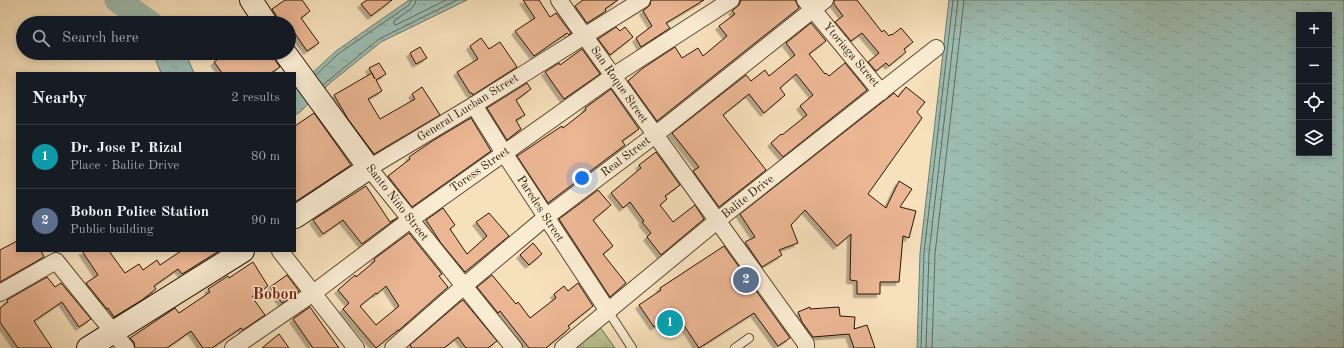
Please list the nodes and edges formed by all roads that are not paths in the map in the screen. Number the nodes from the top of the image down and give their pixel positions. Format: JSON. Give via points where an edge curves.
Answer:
{"nodes":[{"id":1,"x":251,"y":0,"type":"edge"},
{"id":2,"x":559,"y":0,"type":"edge"},
{"id":3,"x":642,"y":0,"type":"edge"},
{"id":4,"x":731,"y":0,"type":"edge"},
{"id":5,"x":814,"y":3,"type":"edge"},
{"id":6,"x":261,"y":16,"type":"edge"},
{"id":7,"x":584,"y":36,"type":"junction"},
{"id":8,"x":936,"y":48,"type":"dead end"},
{"id":9,"x":290,"y":60,"type":"edge"},
{"id":10,"x":613,"y":76,"type":"junction"},
{"id":11,"x":881,"y":92,"type":"junction"},
{"id":12,"x":474,"y":106,"type":"junction"},
{"id":13,"x":655,"y":135,"type":"junction"},
{"id":14,"x":504,"y":153,"type":"junction"},
{"id":15,"x":369,"y":168,"type":"junction"},
{"id":16,"x":296,"y":216,"type":"edge"},
{"id":17,"x":546,"y":217,"type":"junction"},
{"id":18,"x":410,"y":220,"type":"junction"},
{"id":19,"x":718,"y":220,"type":"junction"},
{"id":20,"x":242,"y":252,"type":"edge"},
{"id":21,"x":281,"y":252,"type":"edge"},
{"id":22,"x":464,"y":286,"type":"junction"},
{"id":23,"x":0,"y":294,"type":"edge"},
{"id":24,"x":312,"y":294,"type":"junction"},
{"id":25,"x":608,"y":311,"type":"junction"},
{"id":26,"x":749,"y":338,"type":"dead end"},
{"id":27,"x":120,"y":340,"type":"edge"},
{"id":28,"x":806,"y":346,"type":"edge"},
{"id":29,"x":88,"y":348,"type":"edge"},
{"id":30,"x":233,"y":348,"type":"edge"},
{"id":31,"x":356,"y":348,"type":"edge"},
{"id":32,"x":393,"y":348,"type":"edge"},
{"id":33,"x":514,"y":348,"type":"edge"},
{"id":34,"x":563,"y":348,"type":"edge"},
{"id":35,"x":632,"y":348,"type":"edge"},
{"id":36,"x":735,"y":348,"type":"edge"}],
"edges":[{"from":1,"to":6,"type":"street"},
{"from":2,"to":7,"type":"street","name":"San Roque Street"},
{"from":3,"to":7,"type":"street","name":"General Lucban Street"},
{"from":4,"to":10,"type":"street","name":"Toress Street"},
{"from":5,"to":11,"type":"street","name":"Ytoriaga Street"},
{"from":5,"to":13,"type":"street","name":"Real Street"},
{"from":7,"to":10,"type":"street","name":"San Roque Street"},
{"from":7,"to":12,"type":"street","name":"General Lucban Street"},
{"from":8,"to":11,"type":"street","name":"Balite Drive"},
{"from":9,"to":15,"type":"street","name":"Santo Niño Street"},
{"from":10,"to":13,"type":"street","name":"San Roque Street"},
{"from":10,"to":14,"type":"street","name":"Toress Street"},
{"from":11,"to":19,"type":"street","name":"Balite Drive"},
{"from":12,"to":14,"type":"street","name":"Paredes Street"},
{"from":12,"to":15,"type":"street","name":"General Lucban Street"},
{"from":13,"to":17,"type":"street","name":"Real Street"},
{"from":13,"to":19,"type":"street","name":"San Roque Street"},
{"from":14,"to":17,"type":"street","name":"Paredes Street"},
{"from":14,"to":18,"type":"street","name":"Toress Street"},
{"from":15,"to":16,"type":"street","name":"General Lucban Street"},
{"from":15,"to":18,"type":"street","name":"Santo Niño Street"},
{"from":17,"to":22,"type":"street","name":"Real Street"},
{"from":17,"to":25,"type":"street","name":"Paredes Street"},
{"from":18,"to":22,"type":"street","name":"Santo Niño Street"},
{"from":18,"to":24,"type":"street","name":"Toress Street"},
{"from":19,"to":25,"type":"street","name":"Balite Drive"},
{"from":19,"to":28,"type":"street","name":"San Roque Street"},
{"from":20,"to":27,"type":"street"},
{"from":21,"to":24,"type":"street"},
{"from":22,"to":32,"type":"street","name":"Real Street"},
{"from":22,"to":33,"type":"street","name":"Santo Niño Street"},
{"from":23,"to":27,"type":"street","via":[[56,261]]},
{"from":24,"to":30,"type":"street","name":"Toress Street"},
{"from":24,"to":31,"type":"street"},
{"from":25,"to":34,"type":"street","name":"Balite Drive"},
{"from":25,"to":35,"type":"lane"},
{"from":26,"to":36,"type":"lane"},
{"from":27,"to":29,"type":"street"}]}
